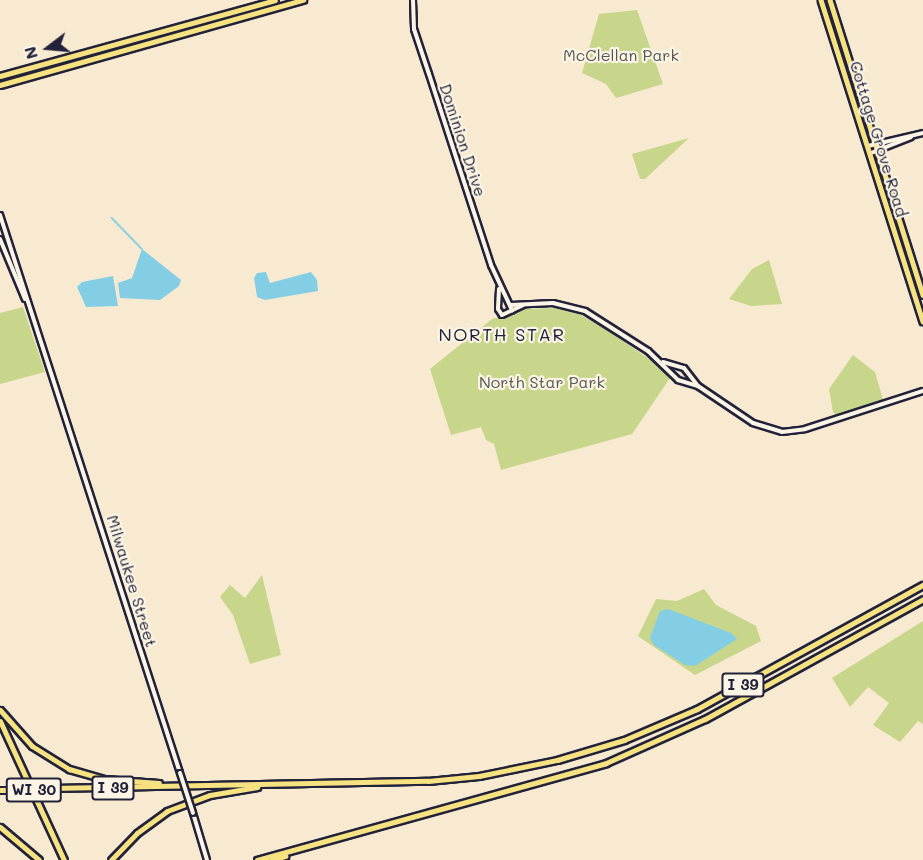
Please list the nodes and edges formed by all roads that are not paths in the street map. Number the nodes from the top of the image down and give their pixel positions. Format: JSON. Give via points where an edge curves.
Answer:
{"nodes":[{"id":1,"x":275,"y":0,"type":"edge"},
{"id":2,"x":303,"y":0,"type":"edge"},
{"id":3,"x":412,"y":0,"type":"edge"},
{"id":4,"x":821,"y":0,"type":"edge"},
{"id":5,"x":830,"y":0,"type":"edge"},
{"id":6,"x":0,"y":76,"type":"edge"},
{"id":7,"x":0,"y":85,"type":"edge"},
{"id":8,"x":923,"y":133,"type":"edge"},
{"id":9,"x":911,"y":136,"type":"junction"},
{"id":10,"x":875,"y":144,"type":"junction"},
{"id":11,"x":868,"y":146,"type":"junction"},
{"id":12,"x":877,"y":151,"type":"junction"},
{"id":13,"x":871,"y":153,"type":"junction"},
{"id":14,"x":0,"y":215,"type":"edge"},
{"id":15,"x":0,"y":239,"type":"edge"},
{"id":16,"x":498,"y":285,"type":"junction"},
{"id":17,"x":923,"y":295,"type":"edge"},
{"id":18,"x":506,"y":301,"type":"junction"},
{"id":19,"x":500,"y":303,"type":"junction"},
{"id":20,"x":527,"y":303,"type":"junction"},
{"id":21,"x":511,"y":305,"type":"junction"},
{"id":22,"x":31,"y":310,"type":"junction"},
{"id":23,"x":512,"y":310,"type":"junction"},
{"id":24,"x":923,"y":321,"type":"edge"},
{"id":25,"x":676,"y":371,"type":"junction"},
{"id":26,"x":686,"y":377,"type":"junction"},
{"id":27,"x":923,"y":393,"type":"edge"},
{"id":28,"x":923,"y":585,"type":"edge"},
{"id":29,"x":923,"y":599,"type":"edge"},
{"id":30,"x":0,"y":710,"type":"edge"},
{"id":31,"x":0,"y":722,"type":"edge"},
{"id":32,"x":276,"y":784,"type":"junction"},
{"id":33,"x":175,"y":786,"type":"junction"},
{"id":34,"x":0,"y":790,"type":"edge"},
{"id":35,"x":395,"y":824,"type":"junction"},
{"id":36,"x":0,"y":827,"type":"edge"},
{"id":37,"x":207,"y":859,"type":"edge"},
{"id":38,"x":39,"y":860,"type":"edge"},
{"id":39,"x":64,"y":860,"type":"edge"},
{"id":40,"x":111,"y":860,"type":"edge"},
{"id":41,"x":257,"y":860,"type":"edge"},
{"id":42,"x":272,"y":860,"type":"edge"}],
"edges":[{"from":1,"to":6,"type":"main road"},
{"from":2,"to":7,"type":"main road"},
{"from":3,"to":16,"type":"street","name":"Dominion Drive","via":[[414,29]]},
{"from":4,"to":11,"type":"main road","name":"Cottage Grove Road"},
{"from":5,"to":10,"type":"main road","name":"Cottage Grove Road"},
{"from":8,"to":9,"type":"street"},
{"from":9,"to":10,"type":"street"},
{"from":9,"to":12,"type":"street"},
{"from":10,"to":11,"type":"street"},
{"from":10,"to":12,"type":"main road","name":"Cottage Grove Road"},
{"from":11,"to":13,"type":"main road","name":"Cottage Grove Road"},
{"from":12,"to":13,"type":"street"},
{"from":12,"to":17,"type":"main road","name":"Cottage Grove Road"},
{"from":13,"to":24,"type":"main road","name":"Cottage Grove Road"},
{"from":14,"to":22,"type":"street","name":"Milwaukee Street"},
{"from":15,"to":22,"type":"street","name":"Milwaukee Street"},
{"from":16,"to":18,"type":"street","name":"Dominion Drive"},
{"from":16,"to":19,"type":"street","name":"Dominion Drive"},
{"from":18,"to":19,"type":"street"},
{"from":18,"to":21,"type":"street"},
{"from":19,"to":23,"type":"street","via":[[502,315]]},
{"from":20,"to":21,"type":"street"},
{"from":20,"to":23,"type":"street"},
{"from":20,"to":25,"type":"street","via":[[553,303],[585,311]]},
{"from":21,"to":23,"type":"street"},
{"from":22,"to":37,"type":"street","name":"Milwaukee Street","bridge":true},
{"from":25,"to":26,"type":"street","via":[[678,380]]},
{"from":25,"to":26,"type":"street","via":[[686,369]]},
{"from":26,"to":27,"type":"street","via":[[753,423],[782,432],[805,429]]},
{"from":28,"to":32,"type":"highway","number":"I 39","via":[[698,709],[590,751],[524,768],[454,779]]},
{"from":29,"to":35,"type":"highway","number":"I 39","via":[[713,714],[637,750],[558,778]]},
{"from":30,"to":33,"type":"highway","via":[[32,746],[69,769],[104,779]]},
{"from":31,"to":39,"type":"highway","number":"WI 30"},
{"from":32,"to":33,"type":"highway","number":"I 39"},
{"from":32,"to":40,"type":"highway","via":[[210,795],[178,805],[146,825]]},
{"from":33,"to":34,"type":"highway","number":"I 39","bridge":true},
{"from":35,"to":41,"type":"highway","number":"I 39"},
{"from":35,"to":42,"type":"highway"},
{"from":36,"to":38,"type":"highway"}]}
